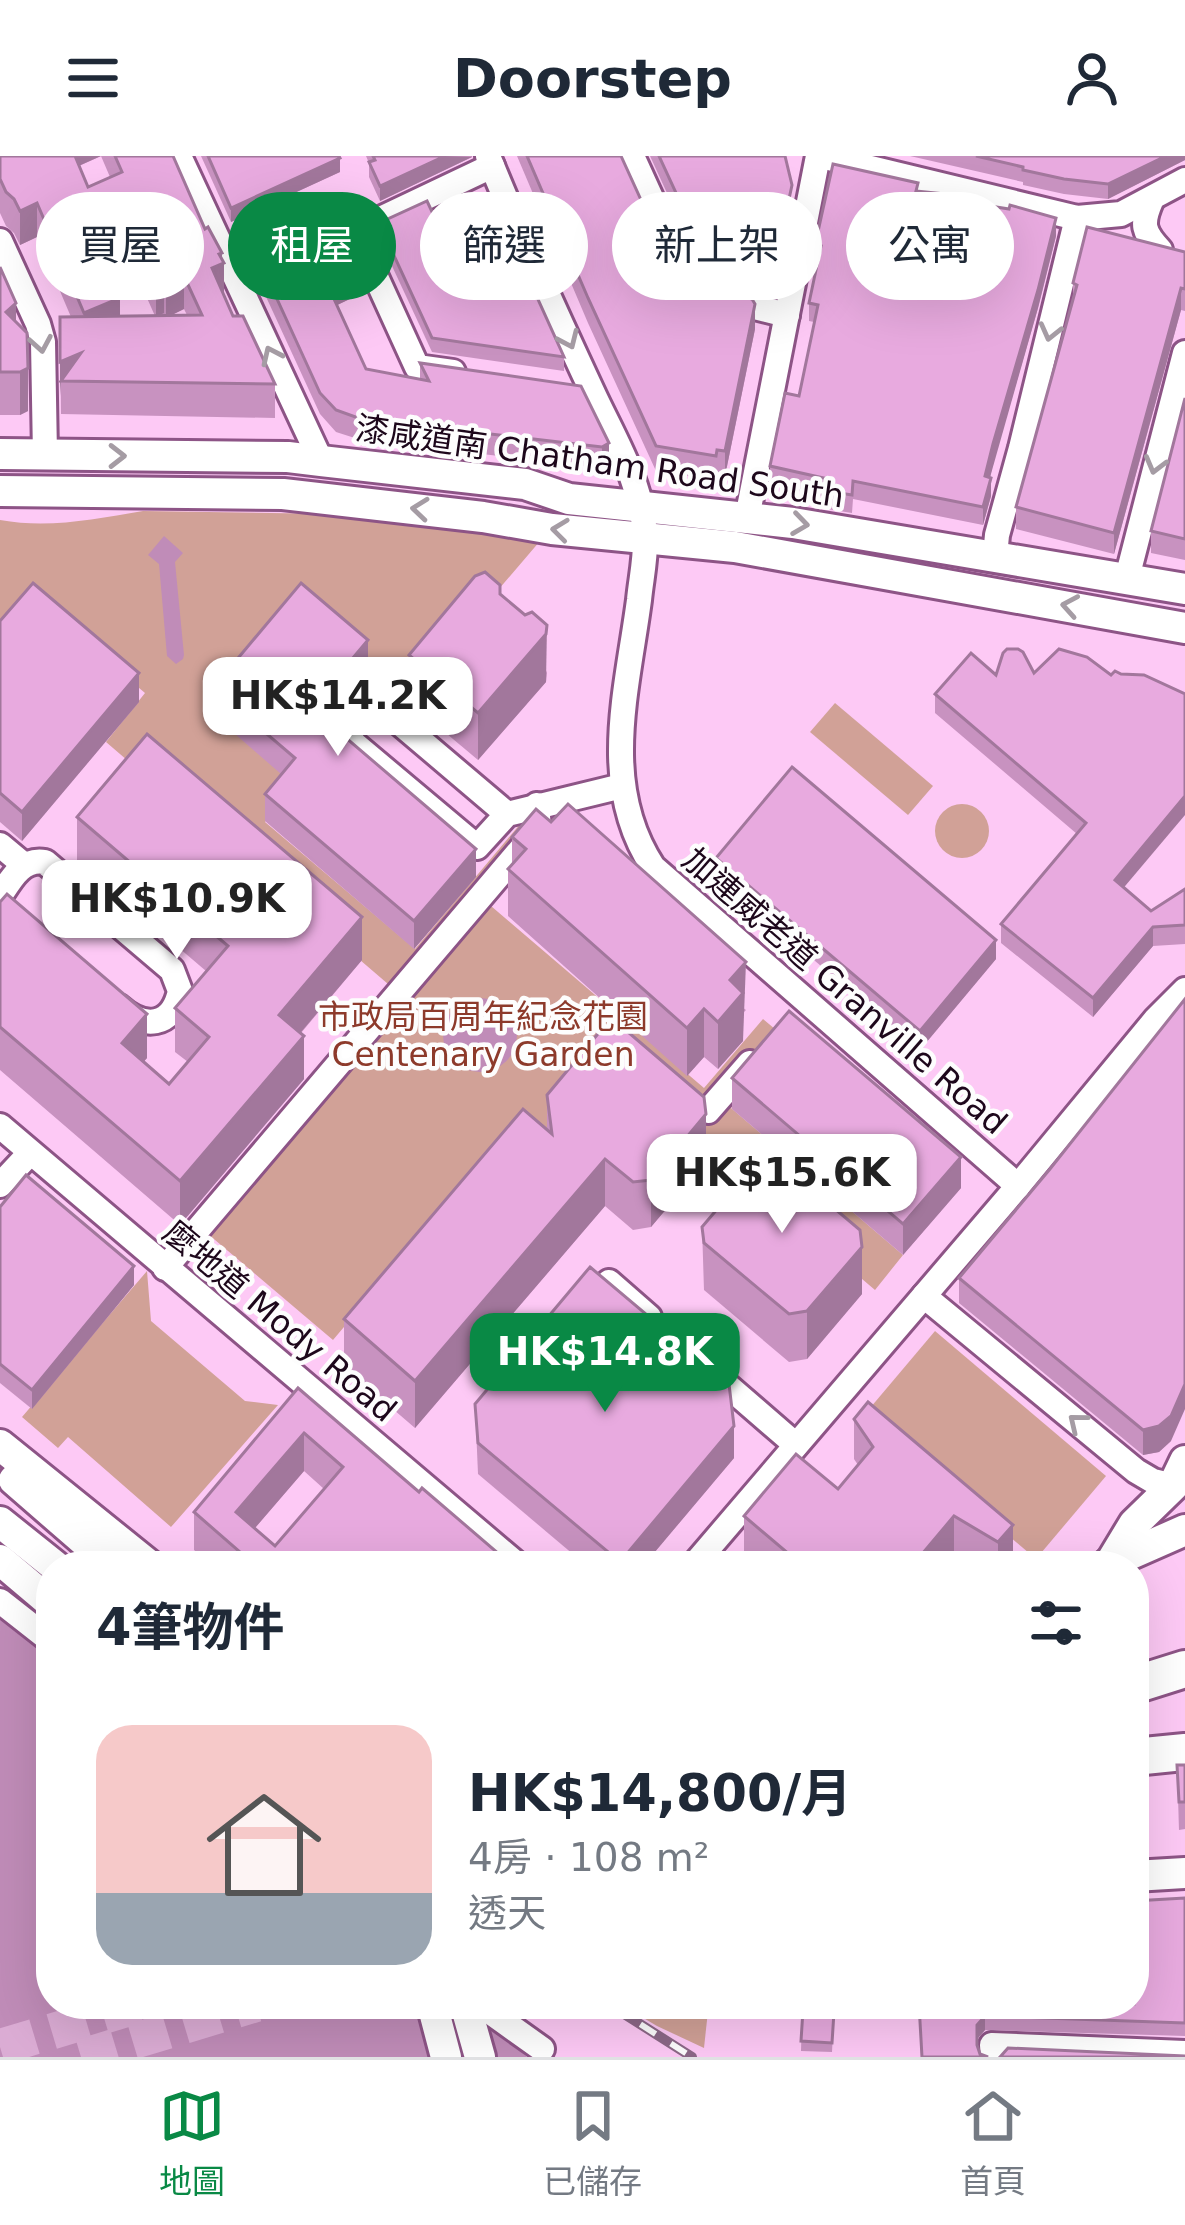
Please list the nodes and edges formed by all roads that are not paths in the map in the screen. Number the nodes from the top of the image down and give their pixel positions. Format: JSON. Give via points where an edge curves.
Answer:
{"nodes":[{"id":1,"x":179,"y":156,"type":"edge"},
{"id":2,"x":632,"y":156,"type":"edge"},
{"id":3,"x":820,"y":156,"type":"edge"},
{"id":4,"x":490,"y":161,"type":"edge"},
{"id":5,"x":1185,"y":180,"type":"edge"},
{"id":6,"x":1150,"y":200,"type":"junction"},
{"id":7,"x":1077,"y":218,"type":"junction"},
{"id":8,"x":0,"y":241,"type":"edge"},
{"id":9,"x":1173,"y":253,"type":"edge"},
{"id":10,"x":787,"y":315,"type":"junction"},
{"id":11,"x":1185,"y":353,"type":"edge"},
{"id":12,"x":487,"y":377,"type":"edge"},
{"id":13,"x":556,"y":387,"type":"edge"},
{"id":14,"x":592,"y":392,"type":"junction"},
{"id":15,"x":0,"y":454,"type":"edge"},
{"id":16,"x":45,"y":455,"type":"junction"},
{"id":17,"x":321,"y":461,"type":"junction"},
{"id":18,"x":0,"y":491,"type":"edge"},
{"id":19,"x":356,"y":502,"type":"junction"},
{"id":20,"x":642,"y":507,"type":"junction"},
{"id":21,"x":747,"y":518,"type":"junction"},
{"id":22,"x":645,"y":539,"type":"junction"},
{"id":23,"x":994,"y":556,"type":"junction"},
{"id":24,"x":1127,"y":578,"type":"junction"},
{"id":25,"x":1185,"y":589,"type":"edge"},
{"id":26,"x":1185,"y":628,"type":"edge"},
{"id":27,"x":622,"y":786,"type":"junction"},
{"id":28,"x":537,"y":805,"type":"junction"},
{"id":29,"x":507,"y":814,"type":"junction"},
{"id":30,"x":0,"y":845,"type":"edge"},
{"id":31,"x":24,"y":865,"type":"junction"},
{"id":32,"x":2,"y":908,"type":"edge"},
{"id":33,"x":93,"y":986,"type":"edge"},
{"id":34,"x":1185,"y":991,"type":"edge"},
{"id":35,"x":766,"y":1044,"type":"edge"},
{"id":36,"x":708,"y":1111,"type":"edge"},
{"id":37,"x":2,"y":1133,"type":"edge"},
{"id":38,"x":30,"y":1153,"type":"junction"},
{"id":39,"x":0,"y":1185,"type":"edge"},
{"id":40,"x":1018,"y":1186,"type":"junction"},
{"id":41,"x":166,"y":1268,"type":"junction"},
{"id":42,"x":609,"y":1282,"type":"edge"},
{"id":43,"x":924,"y":1296,"type":"junction"},
{"id":44,"x":0,"y":1444,"type":"edge"},
{"id":45,"x":796,"y":1445,"type":"junction"},
{"id":46,"x":0,"y":1466,"type":"edge"},
{"id":47,"x":1181,"y":1478,"type":"edge"},
{"id":48,"x":1185,"y":1530,"type":"edge"},
{"id":49,"x":5,"y":1539,"type":"edge"},
{"id":50,"x":95,"y":1551,"type":"edge"},
{"id":51,"x":132,"y":1551,"type":"edge"},
{"id":52,"x":501,"y":1551,"type":"edge"},
{"id":53,"x":706,"y":1551,"type":"edge"},
{"id":54,"x":1116,"y":1551,"type":"edge"},
{"id":55,"x":1137,"y":1551,"type":"edge"},
{"id":56,"x":36,"y":1555,"type":"edge"},
{"id":57,"x":36,"y":1582,"type":"edge"},
{"id":58,"x":0,"y":1601,"type":"edge"},
{"id":59,"x":36,"y":1629,"type":"edge"},
{"id":60,"x":1185,"y":1669,"type":"edge"},
{"id":61,"x":1149,"y":1680,"type":"edge"},
{"id":62,"x":1185,"y":1752,"type":"edge"},
{"id":63,"x":1149,"y":1756,"type":"edge"},
{"id":64,"x":1185,"y":1873,"type":"edge"},
{"id":65,"x":1149,"y":1875,"type":"edge"},
{"id":66,"x":1185,"y":1893,"type":"edge"},
{"id":67,"x":1149,"y":1894,"type":"edge"},
{"id":68,"x":436,"y":2019,"type":"edge"},
{"id":69,"x":469,"y":2019,"type":"edge"},
{"id":70,"x":500,"y":2019,"type":"edge"},
{"id":71,"x":542,"y":2049,"type":"dead end"},
{"id":72,"x":1185,"y":2054,"type":"edge"},
{"id":73,"x":446,"y":2057,"type":"edge"},
{"id":74,"x":480,"y":2057,"type":"edge"},
{"id":75,"x":993,"y":2057,"type":"edge"}],
"edges":[{"from":17,"to":1,"type":"street","one_way":true},
{"from":2,"to":10,"type":"street","via":[[694,292]]},
{"from":3,"to":7,"type":"street"},
{"from":3,"to":10,"type":"street"},
{"from":4,"to":12,"type":"street","via":[[355,230],[417,367]]},
{"from":4,"to":14,"type":"street","name":"加連威老道 Granville Road","one_way":true},
{"from":5,"to":6,"type":"street"},
{"from":6,"to":7,"type":"street","via":[[1121,214]]},
{"from":6,"to":9,"type":"street","via":[[1145,234]]},
{"from":7,"to":9,"type":"street","via":[[1089,232]]},
{"from":7,"to":23,"type":"street","one_way":true},
{"from":8,"to":16,"type":"street","one_way":true,"via":[[44,342]]},
{"from":10,"to":21,"type":"street"},
{"from":11,"to":24,"type":"street","one_way":true},
{"from":13,"to":14,"type":"street"},
{"from":14,"to":20,"type":"street","name":"加連威老道 Granville Road"},
{"from":15,"to":16,"type":"main road","name":"漆咸道南 Chatham Road South"},
{"from":16,"to":17,"type":"main road","name":"漆咸道南 Chatham Road South","one_way":true},
{"from":17,"to":19,"type":"main road"},
{"from":17,"to":20,"type":"main road","name":"漆咸道南 Chatham Road South","via":[[525,484],[569,499]]},
{"from":18,"to":19,"type":"main road","name":"漆咸道南 Chatham Road South"},
{"from":22,"to":19,"type":"main road","name":"漆咸道南 Chatham Road South","one_way":true},
{"from":20,"to":21,"type":"main road","name":"漆咸道南 Chatham Road South"},
{"from":20,"to":22,"type":"street","name":"加連威老道 Granville Road"},
{"from":21,"to":23,"type":"main road","name":"漆咸道南 Chatham Road South","one_way":true},
{"from":26,"to":22,"type":"main road","name":"漆咸道南 Chatham Road South","one_way":true,"via":[[735,547]]},
{"from":22,"to":27,"type":"street","name":"加連威老道 Granville Road","via":[[620,736]]},
{"from":23,"to":24,"type":"main road","name":"漆咸道南 Chatham Road South"},
{"from":24,"to":25,"type":"main road","name":"漆咸道南 Chatham Road South"},
{"from":27,"to":28,"type":"street"},
{"from":27,"to":40,"type":"street","name":"加連威老道 Granville Road","via":[[652,868],[799,1005]]},
{"from":28,"to":29,"type":"street"},
{"from":28,"to":41,"type":"street","via":[[539,828]]},
{"from":29,"to":29,"type":"street","via":[[478,847],[346,737],[375,703]]},
{"from":30,"to":31,"type":"street"},
{"from":31,"to":32,"type":"street"},
{"from":31,"to":33,"type":"street","via":[[49,866],[172,970],[180,991],[163,1019],[142,1022]]},
{"from":34,"to":40,"type":"street"},
{"from":35,"to":36,"type":"street"},
{"from":37,"to":38,"type":"street","name":"麼地道 Mody Road"},
{"from":38,"to":39,"type":"street"},
{"from":38,"to":41,"type":"street","name":"麼地道 Mody Road"},
{"from":40,"to":43,"type":"street"},
{"from":41,"to":52,"type":"street","name":"麼地道 Mody Road"},
{"from":42,"to":45,"type":"street"},
{"from":43,"to":45,"type":"street"},
{"from":47,"to":43,"type":"street","one_way":true,"via":[[1153,1481],[1136,1472]]},
{"from":44,"to":51,"type":"main road"},
{"from":45,"to":53,"type":"street"},
{"from":46,"to":50,"type":"main road"},
{"from":47,"to":54,"type":"main road"},
{"from":48,"to":55,"type":"main road"},
{"from":49,"to":56,"type":"main road"},
{"from":49,"to":57,"type":"main road"},
{"from":58,"to":59,"type":"street"},
{"from":60,"to":61,"type":"highway"},
{"from":62,"to":63,"type":"highway"},
{"from":64,"to":65,"type":"main road"},
{"from":66,"to":67,"type":"main road"},
{"from":68,"to":73,"type":"main road"},
{"from":69,"to":74,"type":"main road"},
{"from":70,"to":71,"type":"street"},
{"from":72,"to":75,"type":"street","via":[[992,2045]]}]}
